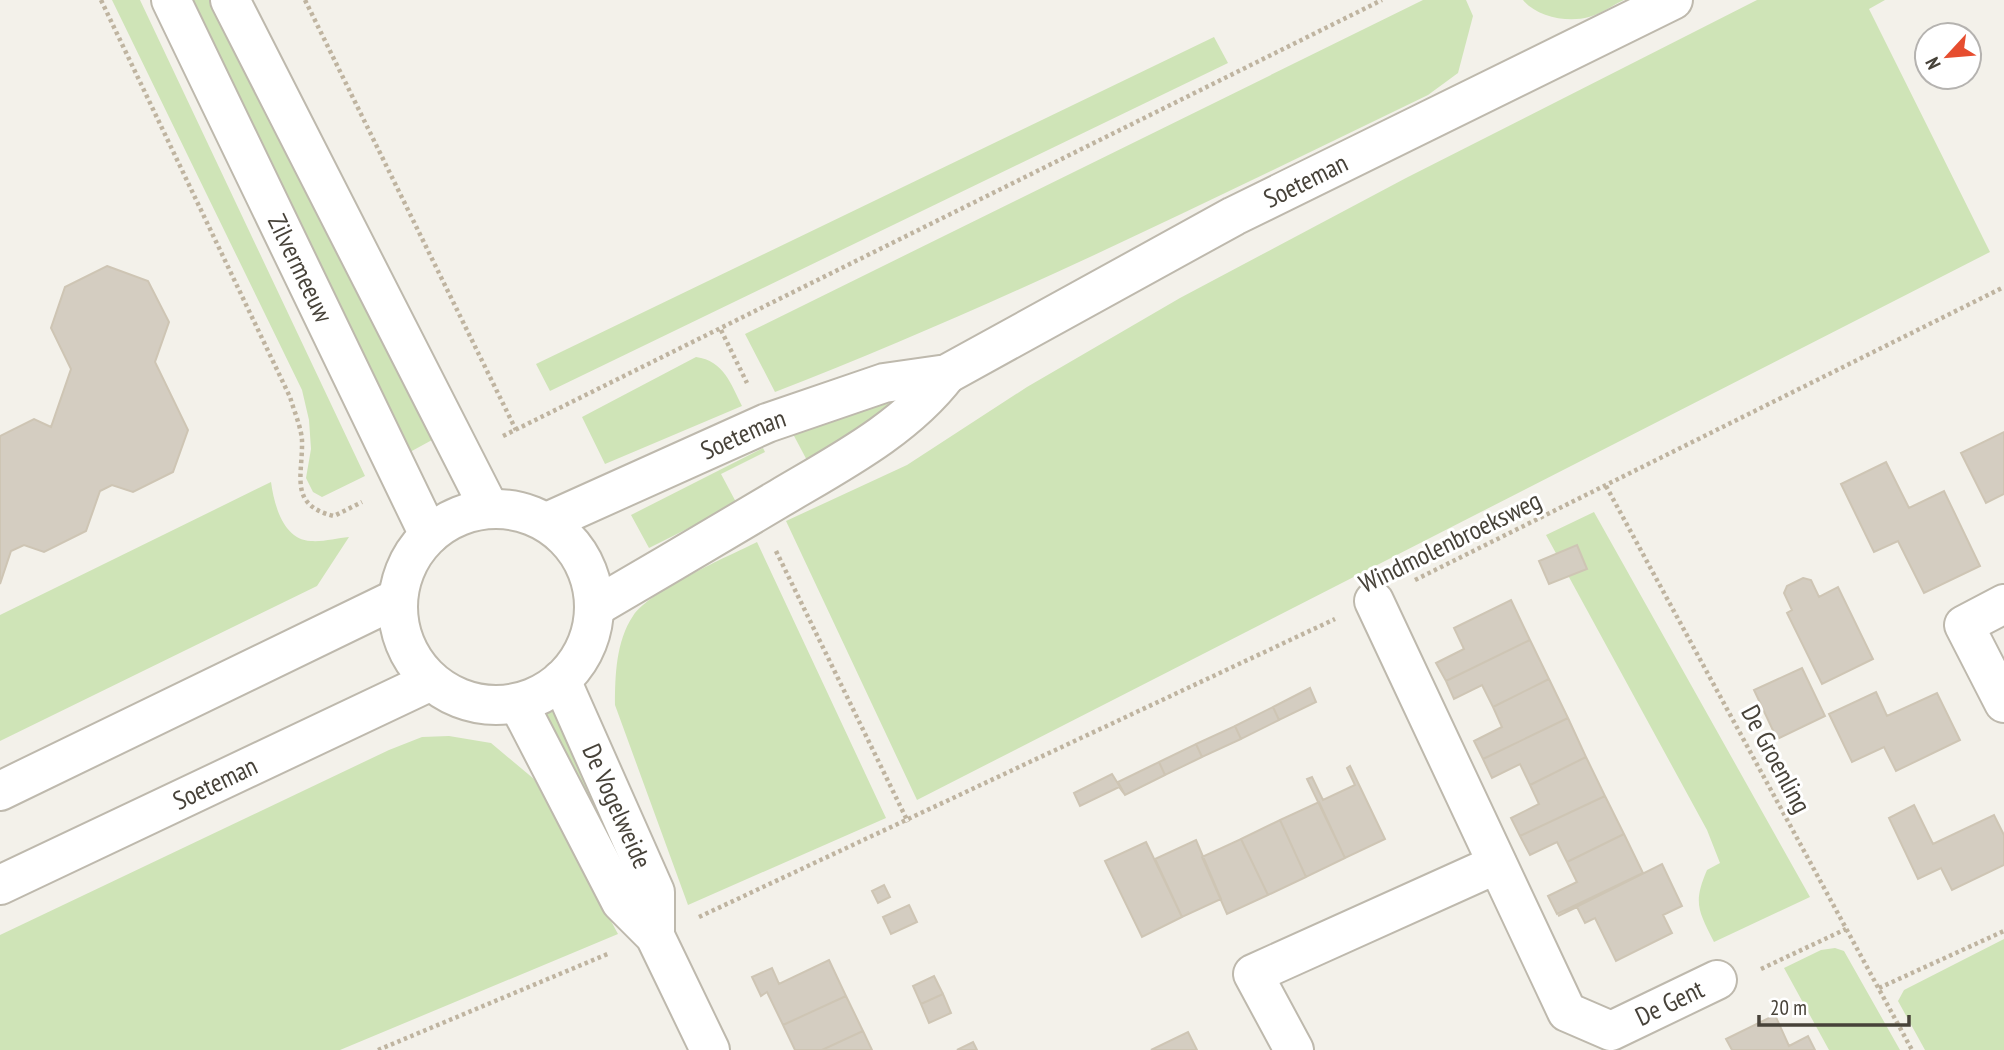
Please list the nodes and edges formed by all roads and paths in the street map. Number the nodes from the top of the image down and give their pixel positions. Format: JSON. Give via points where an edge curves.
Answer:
{"nodes":[{"id":1,"x":170,"y":0,"type":"edge"},
{"id":2,"x":230,"y":0,"type":"edge"},
{"id":3,"x":305,"y":0,"type":"edge"},
{"id":4,"x":1382,"y":0,"type":"edge"},
{"id":5,"x":1674,"y":0,"type":"edge"},
{"id":6,"x":2004,"y":287,"type":"edge"},
{"id":7,"x":947,"y":374,"type":"junction"},
{"id":8,"x":766,"y":423,"type":"junction"},
{"id":9,"x":516,"y":430,"type":"dead end"},
{"id":10,"x":1606,"y":486,"type":"junction"},
{"id":11,"x":489,"y":509,"type":"junction"},
{"id":12,"x":757,"y":512,"type":"junction"},
{"id":13,"x":548,"y":522,"type":"junction"},
{"id":14,"x":429,"y":534,"type":"junction"},
{"id":15,"x":398,"y":598,"type":"junction"},
{"id":16,"x":1374,"y":601,"type":"junction"},
{"id":17,"x":2004,"y":604,"type":"edge"},
{"id":18,"x":595,"y":607,"type":"junction"},
{"id":19,"x":561,"y":680,"type":"junction"},
{"id":20,"x":431,"y":681,"type":"junction"},
{"id":21,"x":518,"y":703,"type":"junction"},
{"id":22,"x":2004,"y":703,"type":"edge"},
{"id":23,"x":0,"y":791,"type":"edge"},
{"id":24,"x":1497,"y":864,"type":"junction"},
{"id":25,"x":0,"y":885,"type":"edge"},
{"id":26,"x":1846,"y":929,"type":"junction"},
{"id":27,"x":2004,"y":931,"type":"edge"},
{"id":28,"x":655,"y":936,"type":"junction"},
{"id":29,"x":1717,"y":980,"type":"joint"},
{"id":30,"x":1879,"y":988,"type":"junction"},
{"id":31,"x":710,"y":1050,"type":"edge"},
{"id":32,"x":1294,"y":1050,"type":"edge"},
{"id":33,"x":1912,"y":1050,"type":"edge"}],
"edges":[{"from":1,"to":14,"type":"street","name":"Zilvermeeuw"},
{"from":2,"to":11,"type":"street"},
{"from":3,"to":9,"type":"path"},
{"from":4,"to":8,"type":"path","via":[[721,330]]},
{"from":5,"to":7,"type":"street","name":"Soeteman","via":[[1234,216]]},
{"from":6,"to":10,"type":"path","name":"Windmolenbroeksweg"},
{"from":7,"to":8,"type":"street","name":"Soeteman","via":[[884,383]]},
{"from":7,"to":12,"type":"street","name":"Soeteman","via":[[901,422]]},
{"from":8,"to":13,"type":"street","name":"Soeteman"},
{"from":10,"to":16,"type":"path","name":"Windmolenbroeksweg"},
{"from":10,"to":26,"type":"path","name":"De Groenling"},
{"from":11,"to":13,"type":"street","via":[[509,509]]},
{"from":11,"to":14,"type":"street","via":[[457,516]]},
{"from":12,"to":16,"type":"path","name":"Windmolenbroeksweg","via":[[908,822]]},
{"from":12,"to":18,"type":"street","name":"Soeteman"},
{"from":13,"to":18,"type":"street","via":[[568,538],[582,558],[592,582]]},
{"from":14,"to":15,"type":"street","via":[[408,564]]},
{"from":15,"to":20,"type":"street","via":[[405,644]]},
{"from":15,"to":23,"type":"street"},
{"from":16,"to":24,"type":"street","name":"De Gent"},
{"from":17,"to":22,"type":"street","via":[[1964,625]]},
{"from":18,"to":19,"type":"street","via":[[587,644]]},
{"from":19,"to":21,"type":"street"},
{"from":19,"to":28,"type":"street","name":"De Vogelweide","via":[[655,892]]},
{"from":20,"to":21,"type":"street","via":[[472,702]]},
{"from":20,"to":25,"type":"street","name":"Soeteman"},
{"from":21,"to":28,"type":"street","name":"De Vogelweide","via":[[621,902]]},
{"from":24,"to":29,"type":"street","name":"De Gent","via":[[1567,1012],[1611,1031]]},
{"from":24,"to":32,"type":"street","via":[[1253,974]]},
{"from":26,"to":29,"type":"path","name":"De Gent","via":[[1733,982]]},
{"from":26,"to":30,"type":"path","name":"De Groenling"},
{"from":27,"to":30,"type":"path"},
{"from":28,"to":31,"type":"street","name":"De Vogelweide"},
{"from":30,"to":33,"type":"path","name":"De Groenling"}]}
